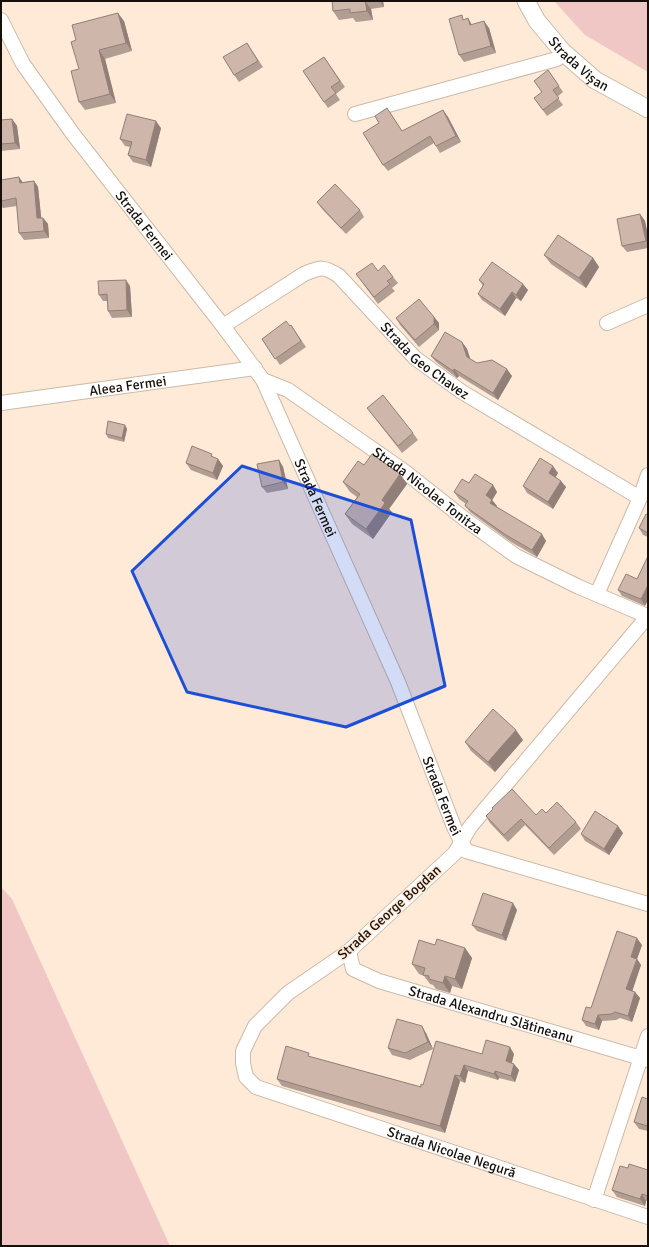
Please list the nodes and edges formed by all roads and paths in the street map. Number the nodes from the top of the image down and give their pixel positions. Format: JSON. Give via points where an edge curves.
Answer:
{"nodes":[{"id":1,"x":526,"y":1,"type":"edge"},
{"id":2,"x":1,"y":20,"type":"edge"},
{"id":3,"x":564,"y":52,"type":"junction"},
{"id":4,"x":648,"y":109,"type":"edge"},
{"id":5,"x":355,"y":114,"type":"dead end"},
{"id":6,"x":648,"y":305,"type":"edge"},
{"id":7,"x":606,"y":323,"type":"dead end"},
{"id":8,"x":223,"y":326,"type":"junction"},
{"id":9,"x":255,"y":368,"type":"junction"},
{"id":10,"x":263,"y":380,"type":"junction"},
{"id":11,"x":1,"y":404,"type":"edge"},
{"id":12,"x":648,"y":475,"type":"edge"},
{"id":13,"x":640,"y":498,"type":"junction"},
{"id":14,"x":597,"y":594,"type":"junction"},
{"id":15,"x":646,"y":616,"type":"edge"},
{"id":16,"x":461,"y":842,"type":"junction"},
{"id":17,"x":648,"y":904,"type":"edge"},
{"id":18,"x":349,"y":951,"type":"junction"},
{"id":19,"x":648,"y":1036,"type":"edge"},
{"id":20,"x":645,"y":1059,"type":"edge"},
{"id":21,"x":256,"y":1087,"type":"joint"},
{"id":22,"x":594,"y":1200,"type":"junction"},
{"id":23,"x":648,"y":1218,"type":"edge"}],
"edges":[{"from":1,"to":3,"type":"street","name":"Strada Vișan","via":[[537,21]]},
{"from":2,"to":8,"type":"street","name":"Strada Fermei","via":[[22,64],[73,134]]},
{"from":3,"to":4,"type":"street","name":"Strada Vișan","via":[[595,80]]},
{"from":3,"to":5,"type":"street","via":[[557,59]]},
{"from":6,"to":7,"type":"street"},
{"from":8,"to":9,"type":"street","name":"Strada Fermei"},
{"from":8,"to":13,"type":"street","name":"Strada Geo Chavez","via":[[304,274],[318,268],[328,269],[339,276],[414,358],[428,369]]},
{"from":9,"to":10,"type":"street","name":"Strada Fermei"},
{"from":9,"to":11,"type":"street","name":"Aleea Fermei"},
{"from":10,"to":14,"type":"street","name":"Strada Nicolae Tonitza","via":[[288,390],[404,471],[516,556]]},
{"from":10,"to":16,"type":"street","name":"Strada Fermei","via":[[398,682]]},
{"from":12,"to":13,"type":"street"},
{"from":13,"to":14,"type":"street"},
{"from":14,"to":15,"type":"street","name":"Strada Nicolae Tonitza"},
{"from":15,"to":16,"type":"street","name":"Strada George Bogdan","via":[[470,827]]},
{"from":16,"to":17,"type":"street","name":"Strada Fermei","via":[[466,851]]},
{"from":16,"to":18,"type":"street","name":"Strada George Bogdan","via":[[455,853]]},
{"from":18,"to":20,"type":"street","name":"Strada Alexandru Slătineanu","via":[[353,969],[379,981]]},
{"from":18,"to":21,"type":"street","name":"Strada George Bogdan","via":[[288,993],[255,1026],[243,1051],[242,1063],[246,1077]]},
{"from":19,"to":20,"type":"street"},
{"from":20,"to":22,"type":"street"},
{"from":21,"to":22,"type":"street","name":"Strada Nicolae Negură"},
{"from":22,"to":23,"type":"street","name":"Strada Nicolae Negură"}]}
